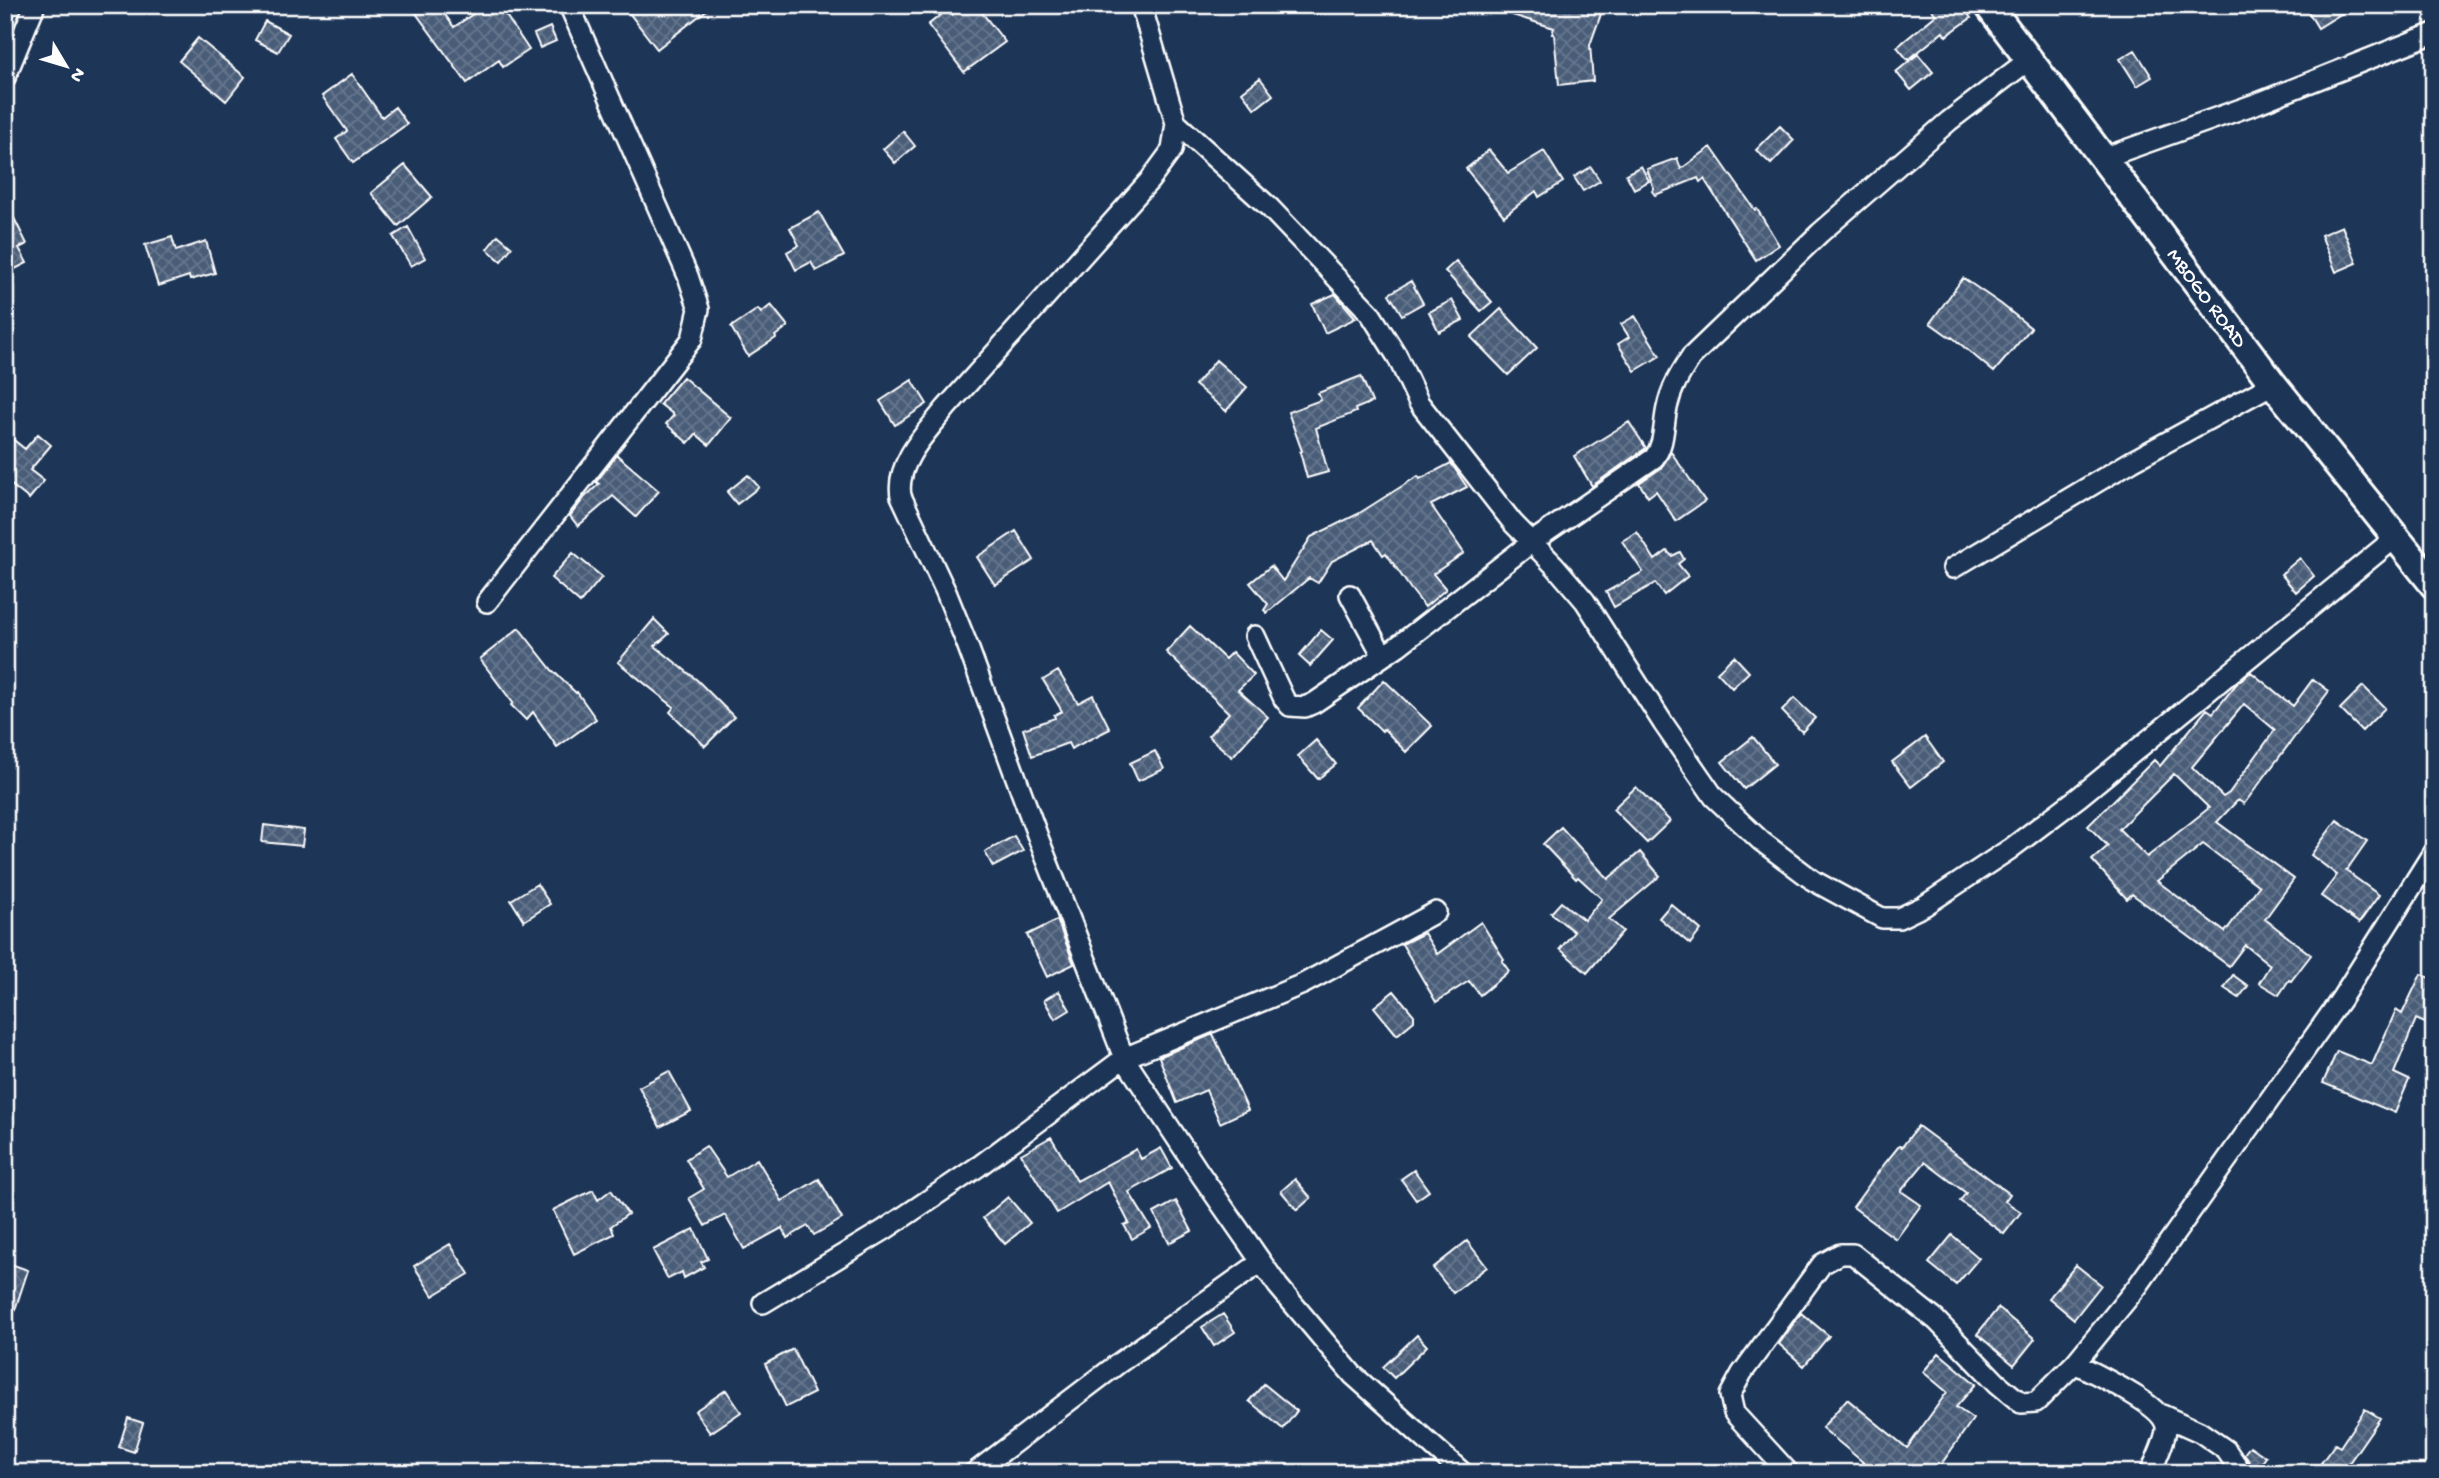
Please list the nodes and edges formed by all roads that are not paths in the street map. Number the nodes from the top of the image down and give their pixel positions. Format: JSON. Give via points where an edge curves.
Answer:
{"nodes":[{"id":1,"x":35,"y":5,"type":"edge"},
{"id":2,"x":569,"y":5,"type":"edge"},
{"id":3,"x":1141,"y":5,"type":"edge"},
{"id":4,"x":1988,"y":5,"type":"edge"},
{"id":5,"x":2434,"y":33,"type":"edge"},
{"id":6,"x":2030,"y":59,"type":"junction"},
{"id":7,"x":5,"y":78,"type":"edge"},
{"id":8,"x":1175,"y":123,"type":"junction"},
{"id":9,"x":2103,"y":158,"type":"junction"},
{"id":10,"x":2273,"y":384,"type":"junction"},
{"id":11,"x":2395,"y":538,"type":"junction"},
{"id":12,"x":1532,"y":542,"type":"junction"},
{"id":13,"x":1953,"y":568,"type":"dead end"},
{"id":14,"x":2434,"y":585,"type":"edge"},
{"id":15,"x":1350,"y":595,"type":"dead end"},
{"id":16,"x":487,"y":602,"type":"dead end"},
{"id":17,"x":1255,"y":636,"type":"dead end"},
{"id":18,"x":1383,"y":656,"type":"junction"},
{"id":19,"x":2434,"y":851,"type":"edge"},
{"id":20,"x":1436,"y":912,"type":"dead end"},
{"id":21,"x":1124,"y":1058,"type":"junction"},
{"id":22,"x":1261,"y":1262,"type":"junction"},
{"id":23,"x":763,"y":1303,"type":"dead end"},
{"id":24,"x":2075,"y":1363,"type":"junction"},
{"id":25,"x":2162,"y":1415,"type":"junction"},
{"id":26,"x":974,"y":1473,"type":"edge"},
{"id":27,"x":1463,"y":1473,"type":"edge"},
{"id":28,"x":1789,"y":1473,"type":"edge"},
{"id":29,"x":2150,"y":1473,"type":"edge"},
{"id":30,"x":2242,"y":1473,"type":"edge"}],
"edges":[{"from":1,"to":7,"type":"street"},
{"from":2,"to":16,"type":"street","via":[[699,309],[692,339]]},
{"from":3,"to":8,"type":"street"},
{"from":4,"to":6,"type":"main road","name":"MBOGO ROAD"},
{"from":5,"to":9,"type":"street"},
{"from":6,"to":9,"type":"main road","name":"MBOGO ROAD"},
{"from":6,"to":12,"type":"street","via":[[1949,121],[1820,233],[1691,357],[1674,381],[1660,450],[1654,458]]},
{"from":8,"to":12,"type":"street","via":[[1270,208],[1370,313],[1419,403]]},
{"from":8,"to":21,"type":"street","via":[[1172,150],[1150,180],[946,408],[916,447],[899,483],[967,644]]},
{"from":9,"to":10,"type":"main road","name":"MBOGO ROAD"},
{"from":10,"to":11,"type":"main road","name":"MBOGO ROAD"},
{"from":10,"to":13,"type":"street","via":[[2132,461]]},
{"from":11,"to":12,"type":"street","via":[[2069,804],[1999,857],[1899,918],[1882,918],[1814,881],[1714,797],[1585,601]]},
{"from":11,"to":14,"type":"main road","name":"MBOGO ROAD"},
{"from":12,"to":18,"type":"street"},
{"from":15,"to":18,"type":"street"},
{"from":17,"to":18,"type":"street","via":[[1290,706],[1314,703]]},
{"from":19,"to":24,"type":"street","via":[[2348,989],[2224,1166],[2137,1287]]},
{"from":20,"to":21,"type":"street","via":[[1303,984]]},
{"from":21,"to":22,"type":"street"},
{"from":21,"to":23,"type":"street","via":[[937,1195]]},
{"from":22,"to":26,"type":"street"},
{"from":22,"to":27,"type":"street","via":[[1353,1375]]},
{"from":24,"to":25,"type":"street"},
{"from":24,"to":28,"type":"street","via":[[2036,1402],[2021,1403],[1936,1320],[1853,1254],[1840,1254],[1822,1264],[1730,1395],[1734,1413]]},
{"from":25,"to":29,"type":"street","via":[[2167,1429]]},
{"from":25,"to":30,"type":"street","via":[[2226,1450]]}]}
